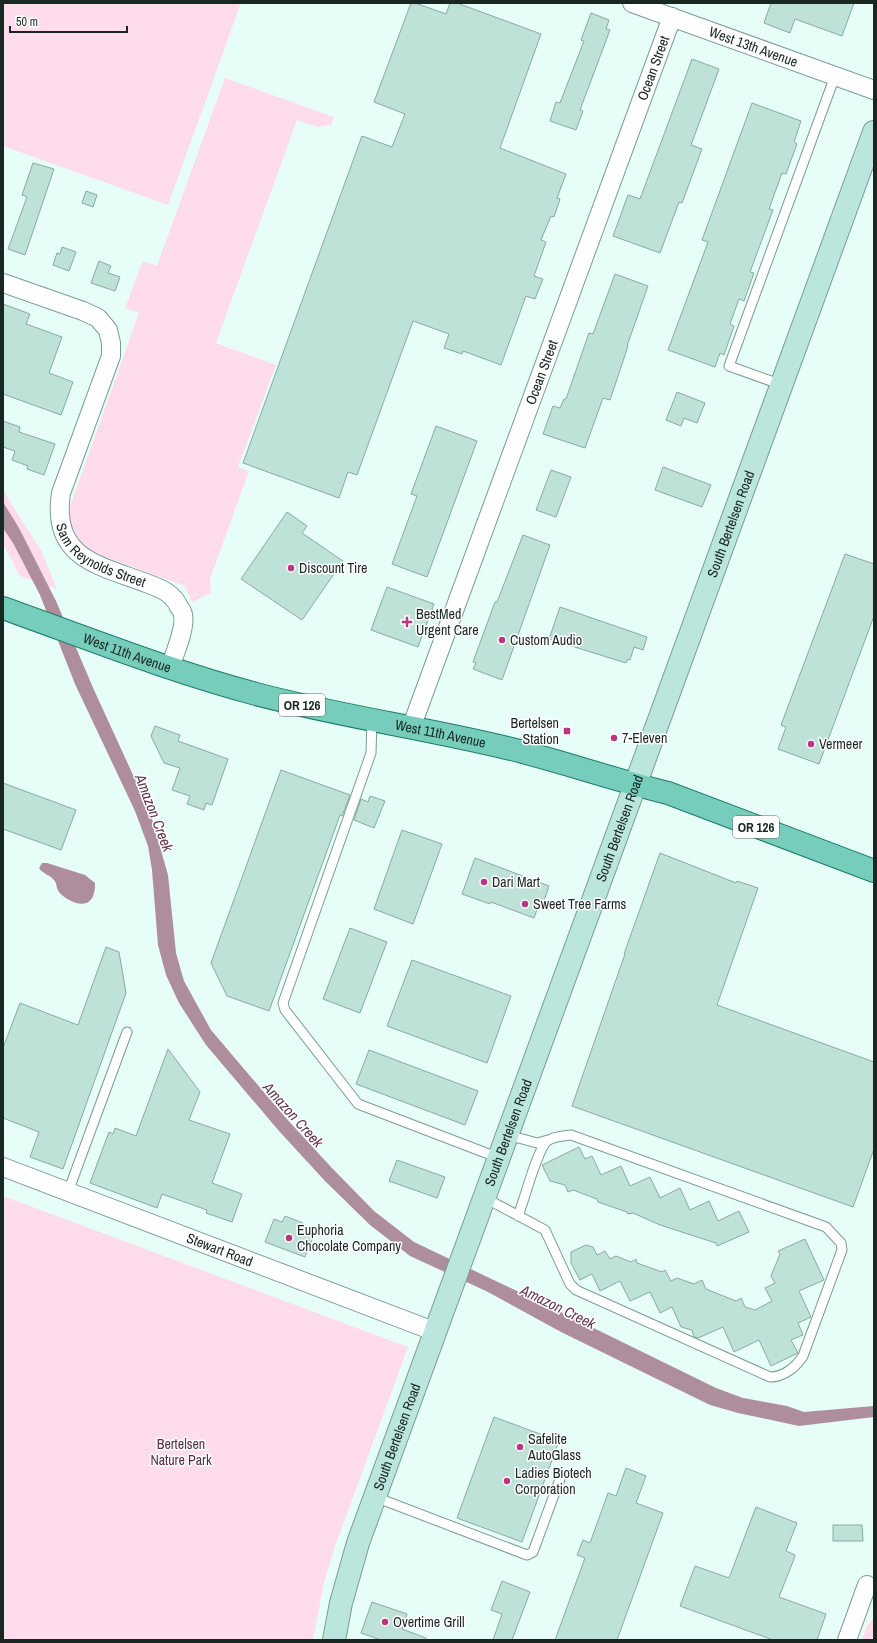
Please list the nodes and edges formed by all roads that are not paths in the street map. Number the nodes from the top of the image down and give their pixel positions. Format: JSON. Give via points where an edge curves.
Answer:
{"nodes":[{"id":1,"x":632,"y":3,"type":"edge"},
{"id":2,"x":672,"y":17,"type":"junction"},
{"id":3,"x":835,"y":76,"type":"junction"},
{"id":4,"x":874,"y":90,"type":"edge"},
{"id":5,"x":874,"y":132,"type":"edge"},
{"id":6,"x":3,"y":283,"type":"edge"},
{"id":7,"x":782,"y":385,"type":"junction"},
{"id":8,"x":3,"y":608,"type":"edge"},
{"id":9,"x":170,"y":668,"type":"junction"},
{"id":10,"x":372,"y":719,"type":"junction"},
{"id":11,"x":411,"y":728,"type":"junction"},
{"id":12,"x":636,"y":786,"type":"junction"},
{"id":13,"x":874,"y":871,"type":"edge"},
{"id":14,"x":126,"y":1032,"type":"dead end"},
{"id":15,"x":508,"y":1135,"type":"junction"},
{"id":16,"x":539,"y":1147,"type":"junction"},
{"id":17,"x":499,"y":1158,"type":"junction"},
{"id":18,"x":3,"y":1167,"type":"edge"},
{"id":19,"x":68,"y":1192,"type":"junction"},
{"id":20,"x":485,"y":1198,"type":"junction"},
{"id":21,"x":518,"y":1216,"type":"junction"},
{"id":22,"x":436,"y":1332,"type":"junction"},
{"id":23,"x":561,"y":1476,"type":"dead end"},
{"id":24,"x":375,"y":1497,"type":"junction"},
{"id":25,"x":867,"y":1585,"type":"dead end"},
{"id":26,"x":334,"y":1640,"type":"edge"},
{"id":27,"x":847,"y":1640,"type":"edge"}],
"edges":[{"from":1,"to":2,"type":"street","name":"West 13th Avenue"},
{"from":2,"to":3,"type":"street","name":"West 13th Avenue"},
{"from":2,"to":11,"type":"street","name":"Ocean Street"},
{"from":3,"to":4,"type":"street","name":"West 13th Avenue"},
{"from":3,"to":7,"type":"lane","via":[[729,366]]},
{"from":5,"to":7,"type":"street","name":"South Bertelsen Road"},
{"from":6,"to":9,"type":"street","name":"Sam Reynolds Street","via":[[83,311],[98,318],[108,330],[111,356],[61,494],[60,518],[70,546],[81,556],[93,563],[158,587],[170,594],[178,604],[183,615],[182,630]]},
{"from":7,"to":12,"type":"street","name":"South Bertelsen Road"},
{"from":8,"to":9,"type":"main road","name":"West 11th Avenue","number":"OR 126"},
{"from":9,"to":10,"type":"main road","name":"West 11th Avenue","number":"OR 126","via":[[257,694]]},
{"from":10,"to":11,"type":"main road","name":"West 11th Avenue","number":"OR 126"},
{"from":10,"to":17,"type":"lane","via":[[371,753],[283,1003],[285,1010],[358,1104]]},
{"from":11,"to":12,"type":"main road","name":"West 11th Avenue","number":"OR 126","via":[[534,755]]},
{"from":12,"to":13,"type":"main road","name":"West 11th Avenue","number":"OR 126","via":[[668,793]]},
{"from":12,"to":15,"type":"street","name":"South Bertelsen Road"},
{"from":14,"to":19,"type":"lane"},
{"from":15,"to":16,"type":"lane"},
{"from":15,"to":17,"type":"street","name":"South Bertelsen Road"},
{"from":16,"to":21,"type":"lane"},
{"from":16,"to":21,"type":"lane","via":[[548,1140],[571,1135],[826,1227],[841,1243],[842,1250],[803,1356],[785,1374],[777,1377],[766,1376],[576,1290],[570,1284],[545,1230]]},
{"from":17,"to":20,"type":"street","name":"South Bertelsen Road"},
{"from":18,"to":19,"type":"street","name":"Stewart Road"},
{"from":19,"to":22,"type":"street","name":"Stewart Road"},
{"from":20,"to":21,"type":"lane"},
{"from":20,"to":22,"type":"street","name":"South Bertelsen Road"},
{"from":22,"to":24,"type":"street","name":"South Bertelsen Road"},
{"from":23,"to":24,"type":"lane","via":[[533,1552],[527,1555]]},
{"from":24,"to":26,"type":"street","name":"South Bertelsen Road","via":[[358,1543],[341,1603]]},
{"from":25,"to":27,"type":"street"}]}
